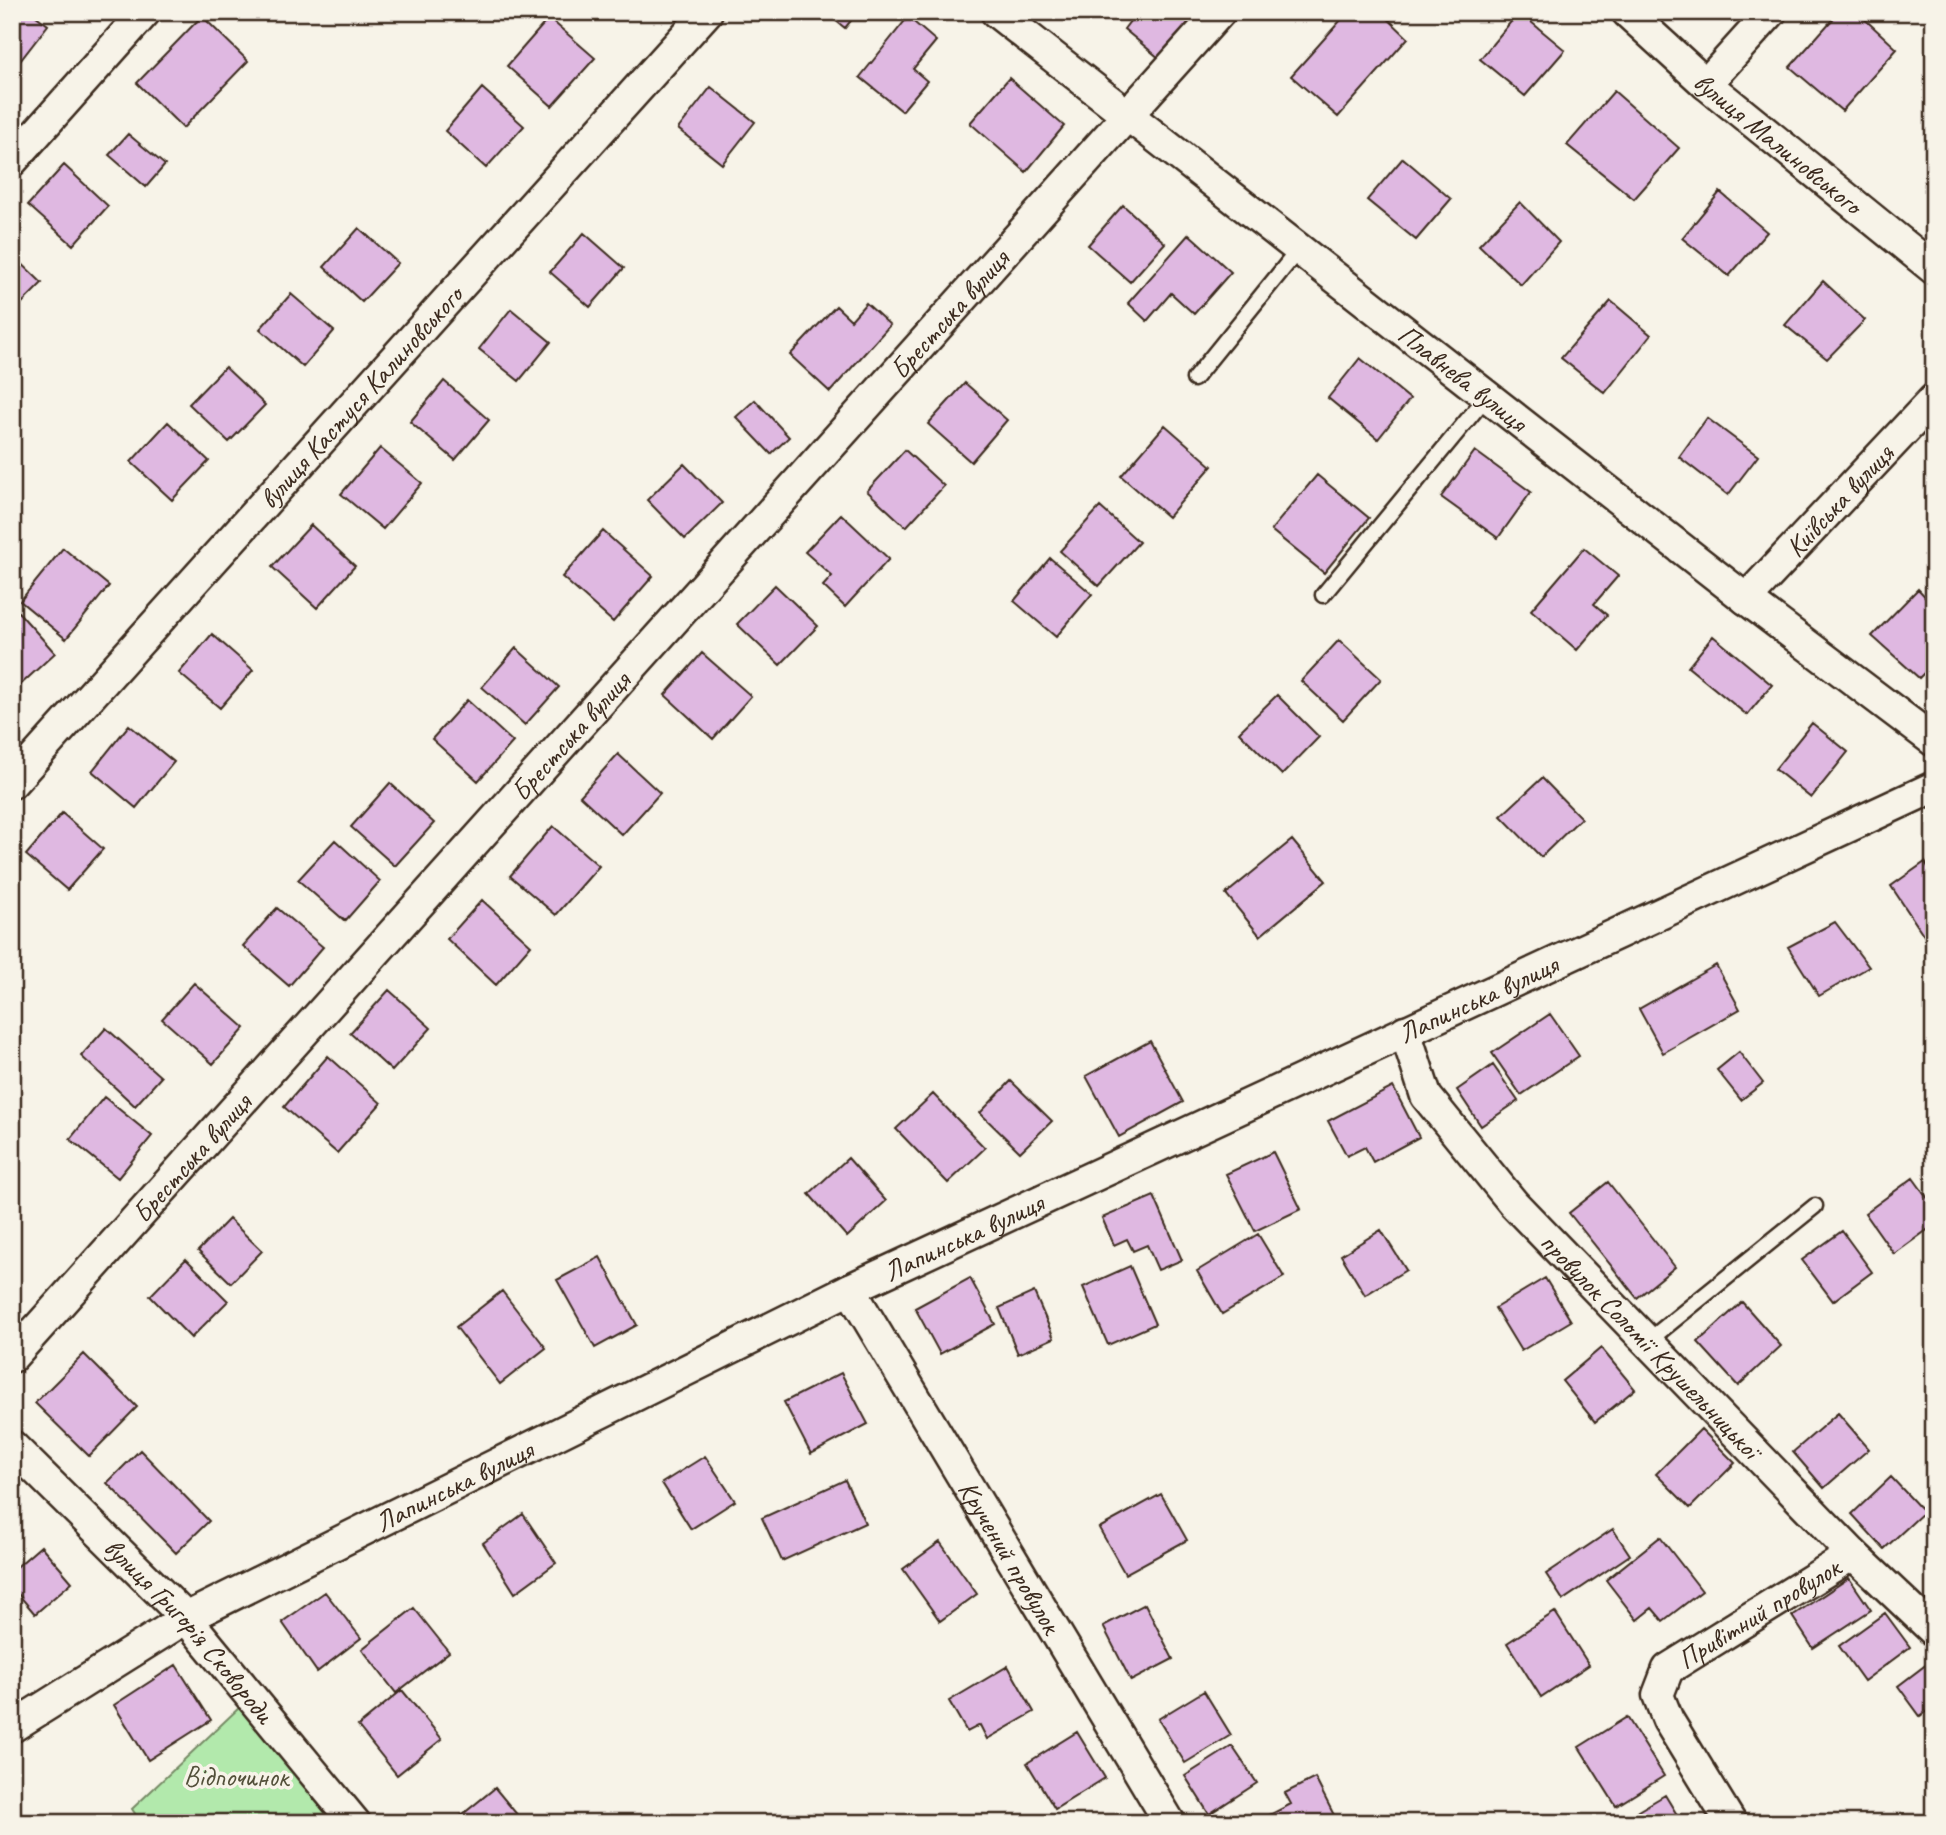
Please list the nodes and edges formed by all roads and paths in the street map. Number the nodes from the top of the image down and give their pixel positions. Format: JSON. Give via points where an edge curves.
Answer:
{"nodes":[{"id":1,"x":145,"y":12,"type":"edge"},
{"id":2,"x":707,"y":12,"type":"edge"},
{"id":3,"x":996,"y":12,"type":"edge"},
{"id":4,"x":1220,"y":12,"type":"edge"},
{"id":5,"x":1627,"y":12,"type":"edge"},
{"id":6,"x":1770,"y":12,"type":"edge"},
{"id":7,"x":1706,"y":84,"type":"junction"},
{"id":8,"x":1126,"y":114,"type":"junction"},
{"id":9,"x":12,"y":161,"type":"edge"},
{"id":10,"x":1299,"y":249,"type":"junction"},
{"id":11,"x":1934,"y":268,"type":"edge"},
{"id":12,"x":1194,"y":379,"type":"dead end"},
{"id":13,"x":1487,"y":396,"type":"junction"},
{"id":14,"x":1934,"y":399,"type":"edge"},
{"id":15,"x":1323,"y":594,"type":"dead end"},
{"id":16,"x":1746,"y":599,"type":"junction"},
{"id":17,"x":1934,"y":741,"type":"edge"},
{"id":18,"x":12,"y":783,"type":"edge"},
{"id":19,"x":1934,"y":787,"type":"edge"},
{"id":20,"x":1405,"y":1031,"type":"junction"},
{"id":21,"x":1815,"y":1206,"type":"dead end"},
{"id":22,"x":850,"y":1289,"type":"junction"},
{"id":23,"x":1648,"y":1341,"type":"junction"},
{"id":24,"x":12,"y":1357,"type":"edge"},
{"id":25,"x":12,"y":1446,"type":"edge"},
{"id":26,"x":1853,"y":1554,"type":"junction"},
{"id":27,"x":186,"y":1618,"type":"junction"},
{"id":28,"x":1934,"y":1631,"type":"edge"},
{"id":29,"x":12,"y":1727,"type":"edge"},
{"id":30,"x":355,"y":1823,"type":"edge"},
{"id":31,"x":1170,"y":1823,"type":"edge"},
{"id":32,"x":1731,"y":1823,"type":"edge"}],
"edges":[{"from":1,"to":9,"type":"street"},
{"from":2,"to":18,"type":"street","name":"вулиця Кастуся Калиновського"},
{"from":3,"to":8,"type":"street","name":"Плавнева вулиця"},
{"from":4,"to":8,"type":"street","name":"Брестська вулиця"},
{"from":5,"to":7,"type":"street","name":"вулиця Малиновського"},
{"from":6,"to":7,"type":"street"},
{"from":7,"to":11,"type":"street","name":"вулиця Малиновського"},
{"from":8,"to":10,"type":"street","name":"Плавнева вулиця"},
{"from":8,"to":24,"type":"street","name":"Брестська вулиця"},
{"from":10,"to":12,"type":"lane"},
{"from":10,"to":13,"type":"street","name":"Плавнева вулиця"},
{"from":13,"to":15,"type":"lane"},
{"from":13,"to":16,"type":"street","name":"Плавнева вулиця"},
{"from":14,"to":16,"type":"street","name":"Київська вулиця"},
{"from":16,"to":17,"type":"street","name":"Плавнева вулиця"},
{"from":19,"to":20,"type":"street","name":"Лапинська вулиця"},
{"from":20,"to":22,"type":"street","name":"Лапинська вулиця"},
{"from":20,"to":23,"type":"street","name":"провулок Соломії Крушельницької","via":[[1426,1096],[1514,1204]]},
{"from":21,"to":23,"type":"lane"},
{"from":22,"to":27,"type":"street","name":"Лапинська вулиця"},
{"from":22,"to":31,"type":"street","name":"Кручений провулок"},
{"from":23,"to":26,"type":"street","name":"провулок Соломії Крушельницької"},
{"from":25,"to":27,"type":"street","name":"вулиця Григорія Сковороди"},
{"from":26,"to":28,"type":"street","name":"провулок Соломії Крушельницької"},
{"from":26,"to":32,"type":"street","name":"Привітний провулок","via":[[1668,1670],[1658,1695],[1668,1720]]},
{"from":27,"to":29,"type":"street","name":"Лапинська вулиця"},
{"from":27,"to":30,"type":"street","name":"вулиця Григорія Сковороди"}]}
